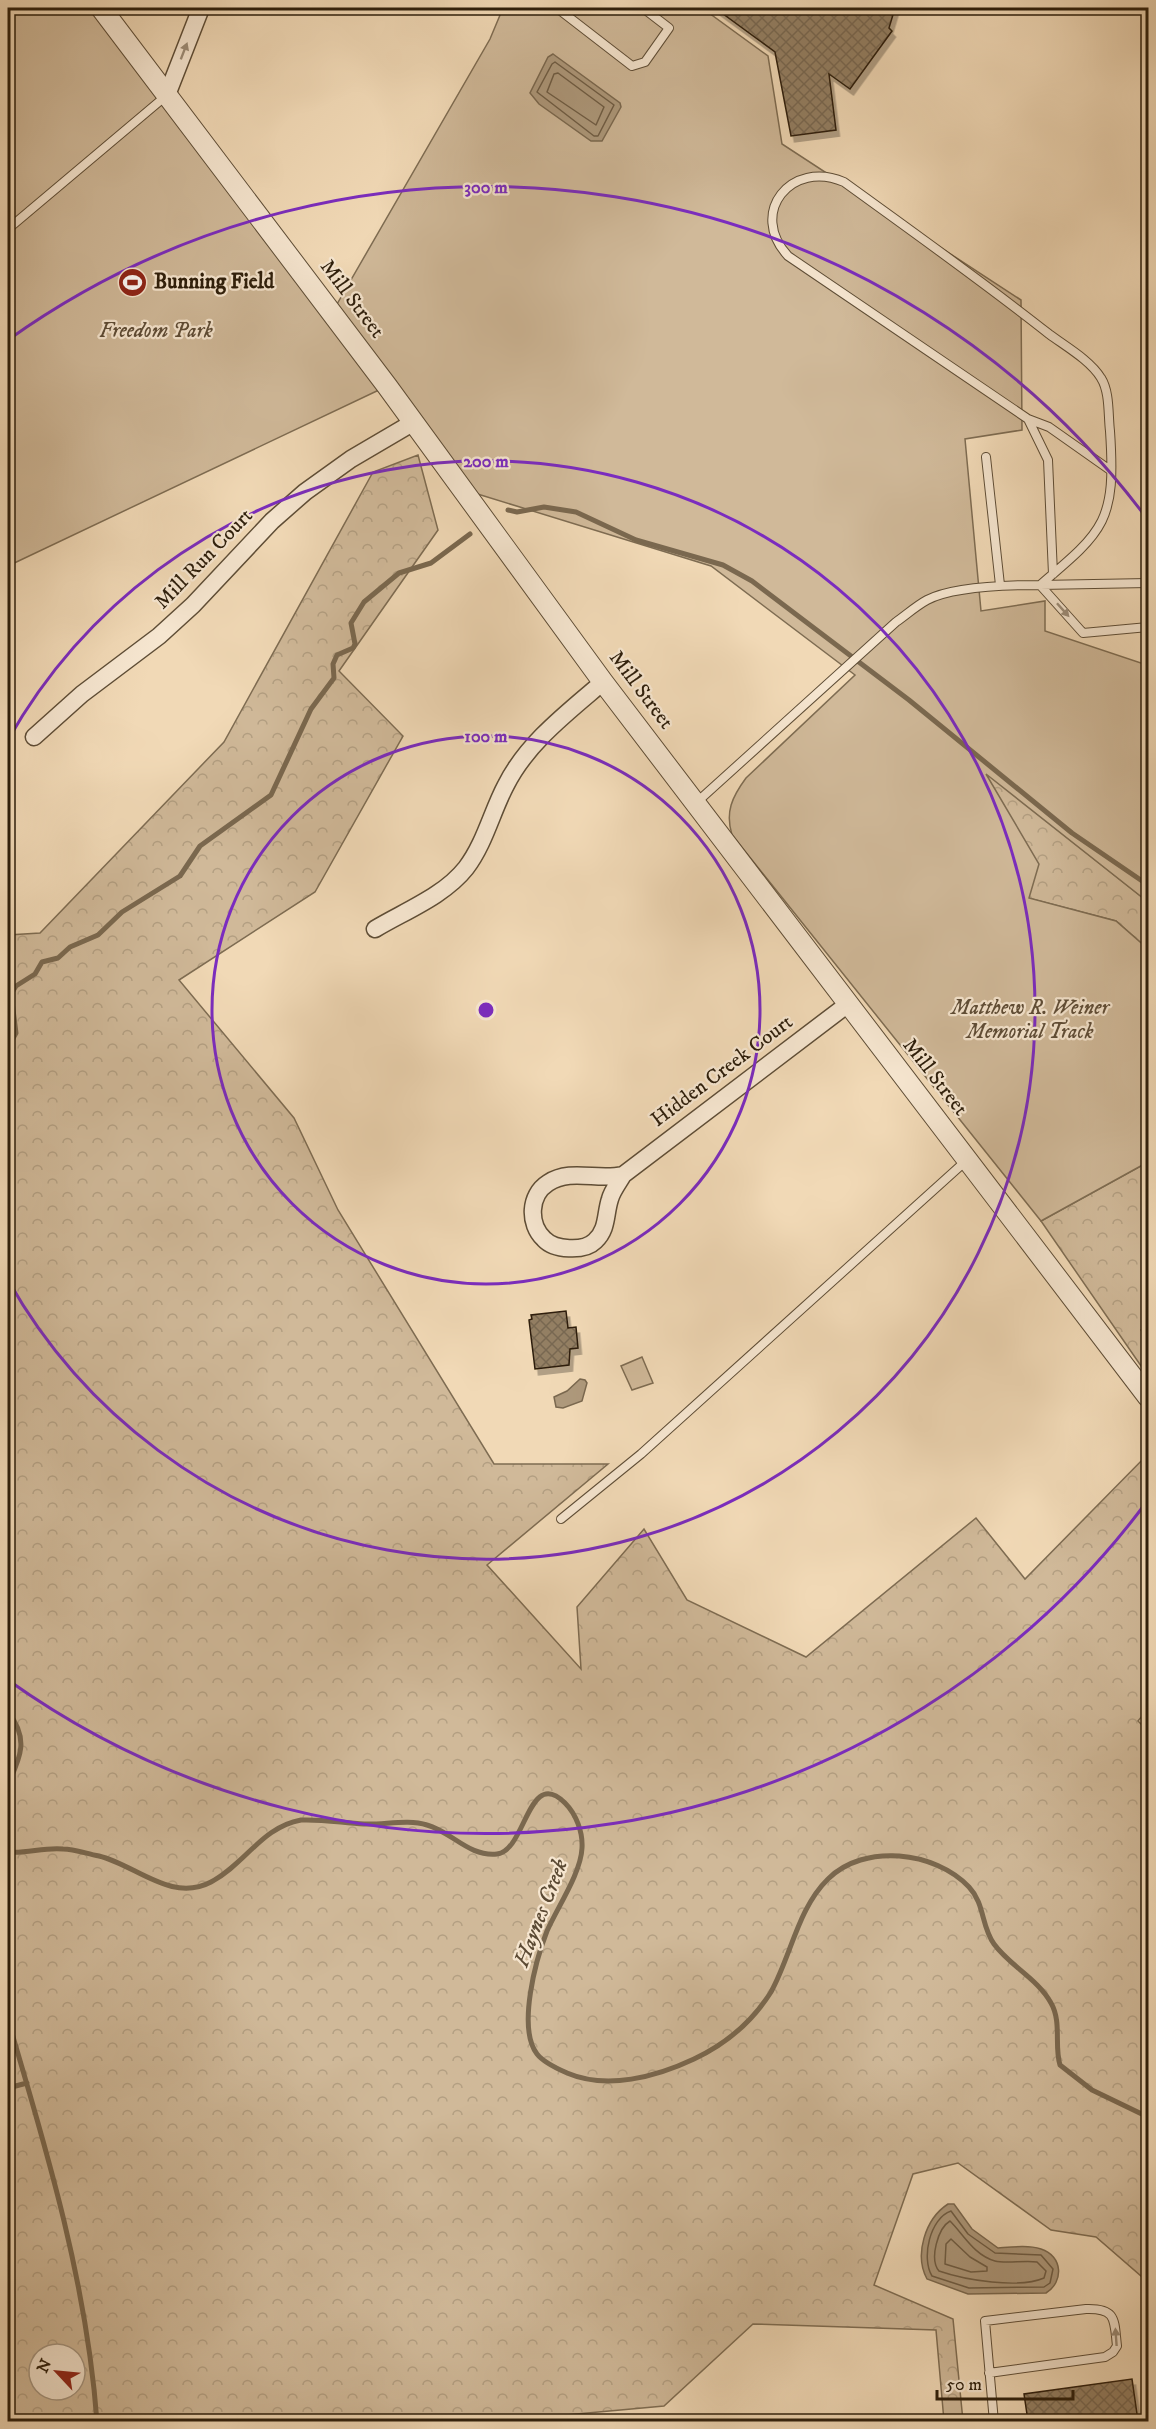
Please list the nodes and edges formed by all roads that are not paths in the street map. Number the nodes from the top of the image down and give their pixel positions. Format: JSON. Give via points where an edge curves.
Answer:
{"nodes":[{"id":1,"x":101,"y":8,"type":"edge"},
{"id":2,"x":201,"y":8,"type":"edge"},
{"id":3,"x":557,"y":8,"type":"edge"},
{"id":4,"x":644,"y":8,"type":"edge"},
{"id":5,"x":167,"y":95,"type":"junction"},
{"id":6,"x":8,"y":230,"type":"edge"},
{"id":7,"x":1028,"y":419,"type":"junction"},
{"id":8,"x":414,"y":422,"type":"junction"},
{"id":9,"x":986,"y":457,"type":"dead end"},
{"id":10,"x":1110,"y":470,"type":"junction"},
{"id":11,"x":1053,"y":574,"type":"junction"},
{"id":12,"x":1149,"y":583,"type":"edge"},
{"id":13,"x":1000,"y":585,"type":"junction"},
{"id":14,"x":1040,"y":585,"type":"junction"},
{"id":15,"x":1149,"y":627,"type":"edge"},
{"id":16,"x":603,"y":682,"type":"junction"},
{"id":17,"x":34,"y":737,"type":"dead end"},
{"id":18,"x":697,"y":802,"type":"junction"},
{"id":19,"x":375,"y":929,"type":"dead end"},
{"id":20,"x":848,"y":1004,"type":"junction"},
{"id":21,"x":968,"y":1159,"type":"junction"},
{"id":22,"x":623,"y":1175,"type":"junction"},
{"id":23,"x":1149,"y":1397,"type":"edge"},
{"id":24,"x":561,"y":1520,"type":"dead end"},
{"id":25,"x":989,"y":2373,"type":"junction"},
{"id":26,"x":994,"y":2421,"type":"edge"}],
"edges":[{"from":1,"to":5,"type":"street","name":"Mill Street"},
{"from":5,"to":2,"type":"street","one_way":true},
{"from":3,"to":4,"type":"lane","via":[[632,66],[645,62],[669,28]]},
{"from":5,"to":6,"type":"lane"},
{"from":5,"to":8,"type":"street","name":"Mill Street"},
{"from":7,"to":10,"type":"lane","via":[[1049,427]]},
{"from":7,"to":10,"type":"lane","via":[[788,256],[777,244],[772,214],[789,186],[815,175],[844,182],[1094,370],[1105,386]]},
{"from":7,"to":11,"type":"lane","via":[[1048,460]]},
{"from":8,"to":16,"type":"street","name":"Mill Street"},
{"from":8,"to":17,"type":"street","name":"Mill Run Court","via":[[305,492],[159,636],[82,694]]},
{"from":9,"to":13,"type":"lane"},
{"from":10,"to":11,"type":"lane","via":[[1107,513],[1099,530],[1087,546]]},
{"from":11,"to":14,"type":"lane"},
{"from":12,"to":14,"type":"lane"},
{"from":13,"to":14,"type":"lane"},
{"from":13,"to":18,"type":"lane","via":[[928,600],[896,622]]},
{"from":14,"to":15,"type":"lane","one_way":true,"via":[[1083,633]]},
{"from":16,"to":18,"type":"street","name":"Mill Street"},
{"from":16,"to":19,"type":"street","via":[[561,718],[518,765],[466,868],[435,895]]},
{"from":18,"to":20,"type":"street","name":"Mill Street"},
{"from":20,"to":21,"type":"street","name":"Mill Street"},
{"from":20,"to":22,"type":"street","name":"Hidden Creek Court"},
{"from":21,"to":23,"type":"street","name":"Mill Street"},
{"from":21,"to":24,"type":"lane","via":[[641,1454]]},
{"from":22,"to":22,"type":"street","name":"Hidden Creek Court","via":[[608,1179],[564,1174],[546,1184],[534,1201],[532,1220],[544,1240],[578,1249],[594,1243],[607,1223],[610,1199]]},
{"from":25,"to":25,"type":"lane","one_way":true,"via":[[1104,2357],[1117,2346],[1110,2312],[1086,2309],[985,2321]]},
{"from":25,"to":26,"type":"lane"}]}
